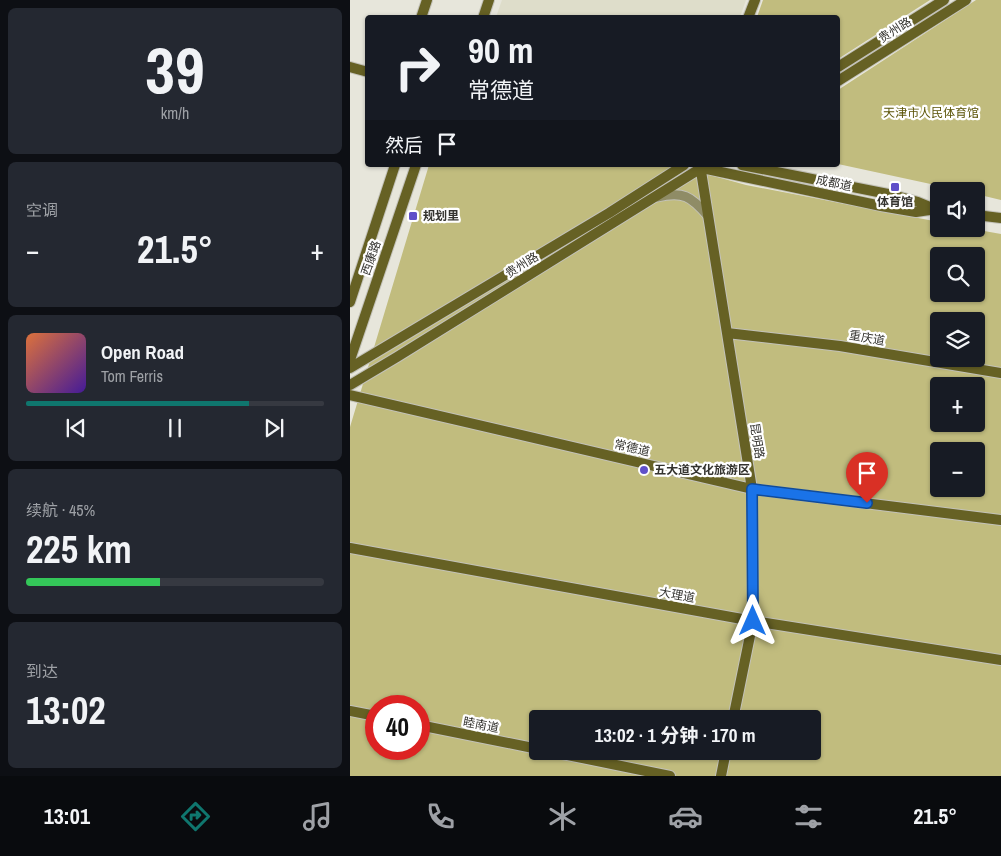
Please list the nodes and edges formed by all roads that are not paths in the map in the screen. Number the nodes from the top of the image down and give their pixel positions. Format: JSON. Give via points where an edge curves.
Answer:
{"nodes":[{"id":1,"x":427,"y":0,"type":"edge"},
{"id":2,"x":489,"y":0,"type":"edge"},
{"id":3,"x":754,"y":0,"type":"edge"},
{"id":4,"x":944,"y":0,"type":"edge"},
{"id":5,"x":966,"y":0,"type":"edge"},
{"id":6,"x":422,"y":15,"type":"edge"},
{"id":7,"x":484,"y":15,"type":"edge"},
{"id":8,"x":749,"y":15,"type":"edge"},
{"id":9,"x":840,"y":66,"type":"edge"},
{"id":10,"x":350,"y":67,"type":"edge"},
{"id":11,"x":365,"y":71,"type":"edge"},
{"id":12,"x":840,"y":80,"type":"edge"},
{"id":13,"x":394,"y":167,"type":"edge"},
{"id":14,"x":415,"y":167,"type":"edge"},
{"id":15,"x":681,"y":167,"type":"edge"},
{"id":16,"x":701,"y":167,"type":"edge"},
{"id":17,"x":702,"y":167,"type":"edge"},
{"id":18,"x":706,"y":167,"type":"edge"},
{"id":19,"x":755,"y":167,"type":"edge"},
{"id":20,"x":656,"y":197,"type":"junction"},
{"id":21,"x":930,"y":207,"type":"edge"},
{"id":22,"x":930,"y":211,"type":"edge"},
{"id":23,"x":708,"y":216,"type":"junction"},
{"id":24,"x":985,"y":216,"type":"edge"},
{"id":25,"x":1001,"y":218,"type":"edge"},
{"id":26,"x":350,"y":302,"type":"edge"},
{"id":27,"x":728,"y":333,"type":"junction"},
{"id":28,"x":350,"y":360,"type":"edge"},
{"id":29,"x":350,"y":368,"type":"edge"},
{"id":30,"x":1001,"y":373,"type":"edge"},
{"id":31,"x":350,"y":385,"type":"edge"},
{"id":32,"x":350,"y":395,"type":"edge"},
{"id":33,"x":752,"y":489,"type":"junction"},
{"id":34,"x":1001,"y":520,"type":"edge"},
{"id":35,"x":350,"y":548,"type":"edge"},
{"id":36,"x":753,"y":621,"type":"junction"},
{"id":37,"x":1001,"y":660,"type":"edge"},
{"id":38,"x":734,"y":710,"type":"edge"},
{"id":39,"x":350,"y":711,"type":"edge"},
{"id":40,"x":365,"y":714,"type":"edge"},
{"id":41,"x":430,"y":727,"type":"edge"},
{"id":42,"x":529,"y":747,"type":"edge"},
{"id":43,"x":592,"y":760,"type":"edge"},
{"id":44,"x":724,"y":760,"type":"edge"},
{"id":45,"x":670,"y":776,"type":"edge"},
{"id":46,"x":721,"y":776,"type":"edge"}],
"edges":[{"from":1,"to":6,"type":"street"},
{"from":2,"to":7,"type":"street"},
{"from":3,"to":8,"type":"street"},
{"from":4,"to":9,"type":"street","name":"贵州路"},
{"from":5,"to":12,"type":"street","name":"贵州路"},
{"from":10,"to":11,"type":"street"},
{"from":13,"to":26,"type":"street","name":"西康路"},
{"from":14,"to":28,"type":"street","name":"西康路"},
{"from":15,"to":29,"type":"street","name":"贵州路"},
{"from":16,"to":20,"type":"street","name":"贵州路"},
{"from":17,"to":23,"type":"street","name":"昆明路"},
{"from":18,"to":22,"type":"street","name":"成都道","via":[[881,206],[916,212]]},
{"from":19,"to":21,"type":"street","name":"成都道","via":[[893,196]]},
{"from":20,"to":23,"type":"street","via":[[673,193],[687,197]]},
{"from":20,"to":31,"type":"street","name":"贵州路"},
{"from":23,"to":27,"type":"street","name":"昆明路"},
{"from":24,"to":25,"type":"street"},
{"from":27,"to":30,"type":"street","name":"重庆道","via":[[840,346]]},
{"from":27,"to":33,"type":"street","name":"昆明路"},
{"from":32,"to":33,"type":"street","name":"常德道"},
{"from":33,"to":34,"type":"street","name":"常德道"},
{"from":33,"to":36,"type":"street","name":"昆明路"},
{"from":35,"to":36,"type":"street","name":"大理道"},
{"from":36,"to":37,"type":"street","name":"大理道"},
{"from":36,"to":38,"type":"street","name":"昆明路"},
{"from":39,"to":40,"type":"street"},
{"from":41,"to":42,"type":"street","name":"睦南道"},
{"from":43,"to":45,"type":"street"},
{"from":44,"to":46,"type":"street"}]}
